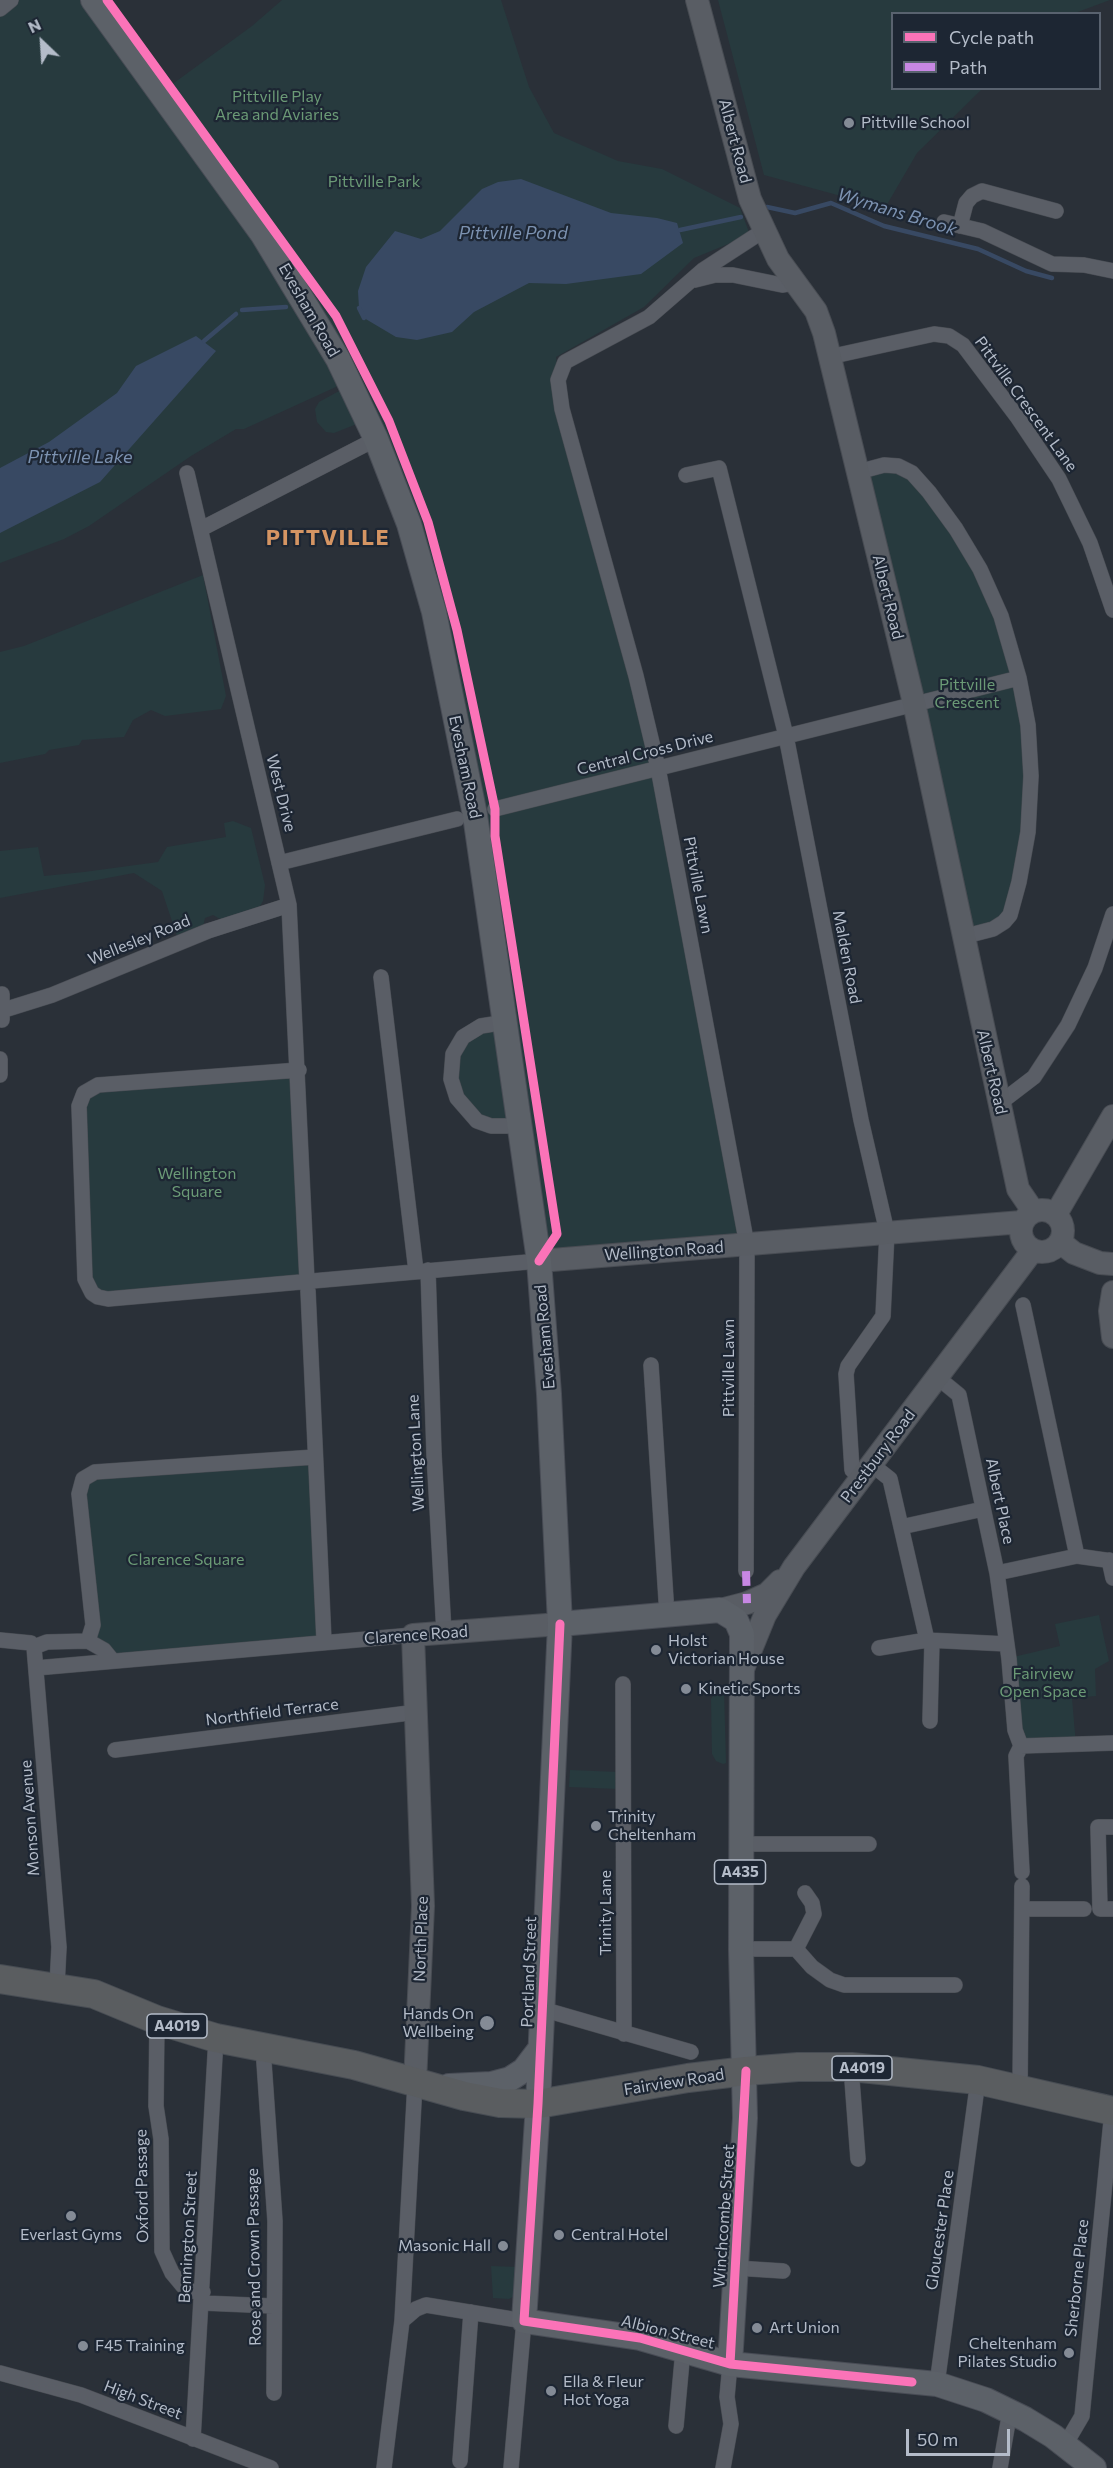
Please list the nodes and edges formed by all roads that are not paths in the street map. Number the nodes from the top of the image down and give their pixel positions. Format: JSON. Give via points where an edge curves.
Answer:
{"nodes":[{"id":1,"x":11,"y":0,"type":"edge"},
{"id":2,"x":93,"y":0,"type":"edge"},
{"id":3,"x":697,"y":0,"type":"edge"},
{"id":4,"x":0,"y":9,"type":"edge"},
{"id":5,"x":1056,"y":211,"type":"dead end"},
{"id":6,"x":944,"y":222,"type":"dead end"},
{"id":7,"x":960,"y":226,"type":"junction"},
{"id":8,"x":763,"y":231,"type":"junction"},
{"id":9,"x":1113,"y":271,"type":"edge"},
{"id":10,"x":687,"y":283,"type":"junction"},
{"id":11,"x":794,"y":283,"type":"junction"},
{"id":12,"x":829,"y":357,"type":"junction"},
{"id":13,"x":376,"y":439,"type":"junction"},
{"id":14,"x":858,"y":472,"type":"junction"},
{"id":15,"x":187,"y":473,"type":"dead end"},
{"id":16,"x":686,"y":475,"type":"dead end"},
{"id":17,"x":201,"y":529,"type":"junction"},
{"id":18,"x":1113,"y":610,"type":"edge"},
{"id":19,"x":1019,"y":678,"type":"junction"},
{"id":20,"x":914,"y":703,"type":"junction"},
{"id":21,"x":786,"y":736,"type":"junction"},
{"id":22,"x":658,"y":768,"type":"junction"},
{"id":23,"x":495,"y":810,"type":"dead end"},
{"id":24,"x":457,"y":819,"type":"dead end"},
{"id":25,"x":279,"y":863,"type":"junction"},
{"id":26,"x":289,"y":905,"type":"junction"},
{"id":27,"x":1113,"y":914,"type":"edge"},
{"id":28,"x":962,"y":937,"type":"junction"},
{"id":29,"x":381,"y":977,"type":"dead end"},
{"id":30,"x":2,"y":994,"type":"dead end"},
{"id":31,"x":506,"y":1022,"type":"junction"},
{"id":32,"x":299,"y":1070,"type":"junction"},
{"id":33,"x":1000,"y":1103,"type":"junction"},
{"id":34,"x":1113,"y":1116,"type":"edge"},
{"id":35,"x":521,"y":1126,"type":"junction"},
{"id":36,"x":1056,"y":1215,"type":"junction"},
{"id":37,"x":1027,"y":1217,"type":"junction"},
{"id":38,"x":887,"y":1233,"type":"junction"},
{"id":39,"x":1060,"y":1242,"type":"junction"},
{"id":40,"x":747,"y":1245,"type":"junction"},
{"id":41,"x":1033,"y":1250,"type":"junction"},
{"id":42,"x":539,"y":1261,"type":"junction"},
{"id":43,"x":1106,"y":1264,"type":"edge"},
{"id":44,"x":422,"y":1271,"type":"junction"},
{"id":45,"x":1113,"y":1283,"type":"edge"},
{"id":46,"x":308,"y":1286,"type":"junction"},
{"id":47,"x":1113,"y":1292,"type":"edge"},
{"id":48,"x":1023,"y":1305,"type":"dead end"},
{"id":49,"x":1113,"y":1337,"type":"edge"},
{"id":50,"x":651,"y":1365,"type":"dead end"},
{"id":51,"x":937,"y":1377,"type":"junction"},
{"id":52,"x":315,"y":1457,"type":"junction"},
{"id":53,"x":867,"y":1471,"type":"junction"},
{"id":54,"x":983,"y":1509,"type":"junction"},
{"id":55,"x":901,"y":1527,"type":"junction"},
{"id":56,"x":1077,"y":1556,"type":"junction"},
{"id":57,"x":1111,"y":1561,"type":"edge"},
{"id":58,"x":794,"y":1567,"type":"junction"},
{"id":59,"x":746,"y":1571,"type":"dead end"},
{"id":60,"x":998,"y":1573,"type":"junction"},
{"id":61,"x":1113,"y":1578,"type":"edge"},
{"id":62,"x":720,"y":1610,"type":"junction"},
{"id":63,"x":667,"y":1615,"type":"junction"},
{"id":64,"x":560,"y":1624,"type":"junction"},
{"id":65,"x":0,"y":1632,"type":"edge"},
{"id":66,"x":444,"y":1633,"type":"junction"},
{"id":67,"x":413,"y":1635,"type":"junction"},
{"id":68,"x":0,"y":1640,"type":"edge"},
{"id":69,"x":929,"y":1640,"type":"junction"},
{"id":70,"x":88,"y":1641,"type":"junction"},
{"id":71,"x":324,"y":1641,"type":"junction"},
{"id":72,"x":1007,"y":1644,"type":"junction"},
{"id":73,"x":34,"y":1647,"type":"junction"},
{"id":74,"x":879,"y":1648,"type":"dead end"},
{"id":75,"x":113,"y":1661,"type":"junction"},
{"id":76,"x":36,"y":1668,"type":"junction"},
{"id":77,"x":741,"y":1674,"type":"junction"},
{"id":78,"x":623,"y":1684,"type":"dead end"},
{"id":79,"x":417,"y":1712,"type":"junction"},
{"id":80,"x":930,"y":1721,"type":"dead end"},
{"id":81,"x":1113,"y":1743,"type":"edge"},
{"id":82,"x":1021,"y":1746,"type":"junction"},
{"id":83,"x":116,"y":1750,"type":"dead end"},
{"id":84,"x":1113,"y":1827,"type":"edge"},
{"id":85,"x":740,"y":1844,"type":"junction"},
{"id":86,"x":869,"y":1844,"type":"dead end"},
{"id":87,"x":805,"y":1893,"type":"dead end"},
{"id":88,"x":1022,"y":1909,"type":"junction"},
{"id":89,"x":1084,"y":1909,"type":"dead end"},
{"id":90,"x":1107,"y":1909,"type":"edge"},
{"id":91,"x":741,"y":1949,"type":"junction"},
{"id":92,"x":796,"y":1949,"type":"junction"},
{"id":93,"x":0,"y":1979,"type":"edge"},
{"id":94,"x":955,"y":1985,"type":"dead end"},
{"id":95,"x":57,"y":1986,"type":"junction"},
{"id":96,"x":542,"y":2009,"type":"junction"},
{"id":97,"x":157,"y":2020,"type":"junction"},
{"id":98,"x":624,"y":2034,"type":"junction"},
{"id":99,"x":216,"y":2038,"type":"junction"},
{"id":100,"x":263,"y":2048,"type":"junction"},
{"id":101,"x":540,"y":2049,"type":"junction"},
{"id":102,"x":691,"y":2052,"type":"dead end"},
{"id":103,"x":851,"y":2067,"type":"junction"},
{"id":104,"x":746,"y":2071,"type":"junction"},
{"id":105,"x":978,"y":2080,"type":"junction"},
{"id":106,"x":422,"y":2085,"type":"junction"},
{"id":107,"x":1020,"y":2089,"type":"junction"},
{"id":108,"x":538,"y":2104,"type":"junction"},
{"id":109,"x":1112,"y":2111,"type":"edge"},
{"id":110,"x":858,"y":2159,"type":"dead end"},
{"id":111,"x":736,"y":2268,"type":"junction"},
{"id":112,"x":783,"y":2271,"type":"dead end"},
{"id":113,"x":404,"y":2279,"type":"junction"},
{"id":114,"x":203,"y":2298,"type":"junction"},
{"id":115,"x":273,"y":2306,"type":"junction"},
{"id":116,"x":426,"y":2306,"type":"junction"},
{"id":117,"x":471,"y":2312,"type":"junction"},
{"id":118,"x":524,"y":2320,"type":"junction"},
{"id":119,"x":402,"y":2321,"type":"junction"},
{"id":120,"x":683,"y":2350,"type":"junction"},
{"id":121,"x":730,"y":2364,"type":"junction"},
{"id":122,"x":0,"y":2373,"type":"edge"},
{"id":123,"x":937,"y":2384,"type":"junction"},
{"id":124,"x":274,"y":2393,"type":"dead end"},
{"id":125,"x":1010,"y":2411,"type":"junction"},
{"id":126,"x":676,"y":2426,"type":"dead end"},
{"id":127,"x":193,"y":2439,"type":"junction"},
{"id":128,"x":1065,"y":2445,"type":"junction"},
{"id":129,"x":460,"y":2461,"type":"dead end"},
{"id":130,"x":271,"y":2468,"type":"edge"},
{"id":131,"x":384,"y":2468,"type":"edge"},
{"id":132,"x":511,"y":2468,"type":"edge"},
{"id":133,"x":723,"y":2468,"type":"edge"},
{"id":134,"x":1000,"y":2468,"type":"edge"},
{"id":135,"x":1094,"y":2468,"type":"edge"}],
"edges":[{"from":1,"to":4,"type":"street"},
{"from":2,"to":13,"type":"main road","name":"Evesham Road","via":[[282,263],[333,351]]},
{"from":3,"to":8,"type":"street","name":"Albert Road","via":[[750,199]]},
{"from":5,"to":7,"type":"street","via":[[982,191],[966,203]]},
{"from":6,"to":7,"type":"street"},
{"from":7,"to":9,"type":"street","via":[[1005,240],[1052,264]]},
{"from":8,"to":10,"type":"street","name":"Pittville Lawn"},
{"from":8,"to":11,"type":"street","name":"Albert Road"},
{"from":10,"to":11,"type":"street","name":"Pittville Lawn","via":[[734,274],[782,285]]},
{"from":10,"to":22,"type":"street","name":"Pittville Lawn","via":[[649,317],[565,362],[558,380],[562,409]]},
{"from":11,"to":12,"type":"street","name":"Albert Road","via":[[816,311]]},
{"from":12,"to":14,"type":"street","name":"Albert Road"},
{"from":12,"to":18,"type":"street","name":"Pittville Crescent Lane","via":[[926,335],[949,336],[963,345],[1034,441],[1074,507]]},
{"from":13,"to":17,"type":"street"},
{"from":13,"to":31,"type":"main road","name":"Evesham Road","via":[[409,524],[434,612],[475,815]]},
{"from":14,"to":19,"type":"street","via":[[884,465],[898,466],[912,472],[929,492],[985,580],[1007,634]]},
{"from":14,"to":20,"type":"street","name":"Albert Road"},
{"from":15,"to":17,"type":"street","name":"West Drive"},
{"from":16,"to":21,"type":"street","name":"Malden Road","via":[[718,468]]},
{"from":17,"to":25,"type":"street","name":"West Drive"},
{"from":19,"to":20,"type":"street","name":"Central Cross Drive"},
{"from":19,"to":28,"type":"street","via":[[1028,725],[1031,776],[1028,832],[1019,882],[1010,915],[1004,922]]},
{"from":20,"to":21,"type":"street","name":"Central Cross Drive"},
{"from":20,"to":28,"type":"street","name":"Albert Road"},
{"from":21,"to":22,"type":"street","name":"Central Cross Drive"},
{"from":21,"to":38,"type":"street","name":"Malden Road"},
{"from":22,"to":23,"type":"street","name":"Central Cross Drive"},
{"from":22,"to":40,"type":"street","name":"Pittville Lawn"},
{"from":24,"to":25,"type":"street"},
{"from":25,"to":26,"type":"street","name":"West Drive"},
{"from":26,"to":30,"type":"street","name":"Wellesley Road","via":[[208,931],[3,1015]]},
{"from":26,"to":32,"type":"street","name":"West Drive"},
{"from":27,"to":33,"type":"street","via":[[1095,968],[1063,1032],[1034,1077]]},
{"from":28,"to":33,"type":"street","name":"Albert Road"},
{"from":29,"to":44,"type":"street","name":"Wellington Lane"},
{"from":31,"to":35,"type":"main road","name":"Evesham Road"},
{"from":31,"to":35,"type":"street","via":[[481,1026],[463,1037],[453,1054],[451,1079],[457,1098],[477,1121],[491,1126]]},
{"from":32,"to":46,"type":"street"},
{"from":32,"to":46,"type":"street","via":[[98,1085],[84,1093],[79,1106],[85,1279],[92,1293],[108,1299]]},
{"from":33,"to":37,"type":"street","name":"Albert Road"},
{"from":34,"to":36,"type":"street"},
{"from":35,"to":42,"type":"main road","name":"Evesham Road"},
{"from":36,"to":37,"type":"street","via":[[1045,1209]]},
{"from":36,"to":39,"type":"street","via":[[1063,1228]]},
{"from":37,"to":38,"type":"street","name":"Wellington Road"},
{"from":37,"to":41,"type":"street","via":[[1023,1241]]},
{"from":38,"to":40,"type":"street","name":"Wellington Road"},
{"from":38,"to":53,"type":"street","name":"Malden Road","via":[[883,1316],[846,1374],[852,1470]]},
{"from":39,"to":41,"type":"street","via":[[1045,1252]]},
{"from":39,"to":43,"type":"street","via":[[1074,1253]]},
{"from":40,"to":42,"type":"street","name":"Wellington Road"},
{"from":40,"to":59,"type":"street","name":"Pittville Lawn"},
{"from":41,"to":51,"type":"street","name":"Prestbury Road"},
{"from":42,"to":44,"type":"street","name":"Wellington Road"},
{"from":42,"to":64,"type":"main road","name":"Evesham Road"},
{"from":43,"to":45,"type":"street"},
{"from":44,"to":46,"type":"street","name":"Wellington Road"},
{"from":44,"to":66,"type":"street","name":"Wellington Lane"},
{"from":46,"to":52,"type":"street"},
{"from":47,"to":49,"type":"street"},
{"from":48,"to":56,"type":"street"},
{"from":50,"to":63,"type":"street"},
{"from":51,"to":53,"type":"street","name":"Prestbury Road"},
{"from":51,"to":54,"type":"street","name":"Albert Place","via":[[959,1395]]},
{"from":52,"to":70,"type":"street","via":[[95,1472],[83,1479],[80,1494],[93,1625]]},
{"from":52,"to":71,"type":"street"},
{"from":53,"to":55,"type":"street","name":"Malden Road","via":[[890,1479]]},
{"from":53,"to":58,"type":"street","name":"Prestbury Road"},
{"from":54,"to":55,"type":"street"},
{"from":54,"to":60,"type":"street","name":"Albert Place"},
{"from":55,"to":69,"type":"street","name":"Malden Road"},
{"from":56,"to":57,"type":"street"},
{"from":56,"to":60,"type":"street"},
{"from":57,"to":61,"type":"street"},
{"from":58,"to":62,"type":"street","name":"Clarence Road","via":[[766,1594],[747,1604]]},
{"from":58,"to":77,"type":"street","name":"Prestbury Road","via":[[765,1615]]},
{"from":60,"to":72,"type":"street","name":"Albert Place"},
{"from":62,"to":63,"type":"main road","name":"Clarence Road"},
{"from":62,"to":77,"type":"main road","number":"A435","via":[[733,1616],[741,1628]]},
{"from":63,"to":64,"type":"main road","name":"Clarence Road"},
{"from":64,"to":66,"type":"street","name":"Clarence Road"},
{"from":64,"to":96,"type":"main road","name":"Portland Street"},
{"from":65,"to":68,"type":"street"},
{"from":66,"to":67,"type":"street","name":"Clarence Road"},
{"from":67,"to":71,"type":"street","name":"Clarence Road"},
{"from":67,"to":79,"type":"street","name":"North Place"},
{"from":68,"to":73,"type":"street","via":[[31,1643]]},
{"from":69,"to":72,"type":"street"},
{"from":69,"to":74,"type":"street"},
{"from":69,"to":80,"type":"street","name":"Malden Road"},
{"from":70,"to":73,"type":"street","via":[[47,1642]]},
{"from":70,"to":75,"type":"street"},
{"from":71,"to":75,"type":"street","name":"Clarence Road"},
{"from":72,"to":82,"type":"street","name":"Albert Place","via":[[1015,1730]]},
{"from":73,"to":76,"type":"street","name":"Monson Avenue"},
{"from":75,"to":76,"type":"street","name":"Clarence Road"},
{"from":76,"to":95,"type":"street","name":"Monson Avenue","via":[[58,1947]]},
{"from":77,"to":85,"type":"main road","name":"Winchcombe Street","number":"A435"},
{"from":78,"to":98,"type":"street","name":"Trinity Lane"},
{"from":79,"to":83,"type":"street","name":"Northfield Terrace","via":[[133,1754]]},
{"from":79,"to":106,"type":"street","name":"North Place","via":[[423,1914]]},
{"from":81,"to":82,"type":"street"},
{"from":82,"to":88,"type":"street","via":[[1016,1756]]},
{"from":84,"to":90,"type":"street","via":[[1098,1827]]},
{"from":85,"to":86,"type":"street"},
{"from":85,"to":91,"type":"main road","name":"Winchcombe Street","number":"A435"},
{"from":87,"to":92,"type":"street","via":[[814,1914]]},
{"from":88,"to":89,"type":"street"},
{"from":88,"to":107,"type":"street"},
{"from":91,"to":92,"type":"street"},
{"from":91,"to":104,"type":"main road","name":"Winchcombe Street","number":"A435"},
{"from":92,"to":94,"type":"street","via":[[812,1967],[844,1985]]},
{"from":93,"to":95,"type":"highway","number":"A4019"},
{"from":95,"to":97,"type":"highway","number":"A4019","via":[[104,1997]]},
{"from":96,"to":98,"type":"street"},
{"from":96,"to":101,"type":"main road","name":"Portland Street"},
{"from":97,"to":99,"type":"highway","number":"A4019"},
{"from":97,"to":114,"type":"street","name":"Oxford Passage","via":[[162,2251],[182,2285]]},
{"from":98,"to":102,"type":"street"},
{"from":99,"to":100,"type":"highway","number":"A4019"},
{"from":99,"to":114,"type":"street","name":"Bennington Street"},
{"from":100,"to":106,"type":"highway","number":"A4019","via":[[354,2065]]},
{"from":100,"to":115,"type":"street","name":"Rose and Crown Passage","via":[[275,2221]]},
{"from":101,"to":106,"type":"main road","via":[[524,2070],[510,2079],[491,2084]]},
{"from":101,"to":108,"type":"main road","name":"Portland Street"},
{"from":103,"to":104,"type":"highway","name":"Fairview Road","number":"A4019"},
{"from":103,"to":105,"type":"highway","name":"Fairview Road","number":"A4019"},
{"from":103,"to":110,"type":"street"},
{"from":104,"to":108,"type":"highway","name":"Fairview Road","number":"A4019"},
{"from":104,"to":111,"type":"main road","name":"Winchcombe Street","number":"A435"},
{"from":105,"to":107,"type":"highway","name":"Fairview Road","number":"A4019"},
{"from":105,"to":123,"type":"street","name":"Gloucester Place"},
{"from":106,"to":108,"type":"highway","name":"Fairview Road","number":"A4019","via":[[482,2100]]},
{"from":106,"to":113,"type":"street","name":"North Place"},
{"from":107,"to":109,"type":"highway","name":"Fairview Road","number":"A4019"},
{"from":108,"to":118,"type":"main road","name":"Portland Street"},
{"from":109,"to":128,"type":"street","name":"Sherborne Place","via":[[1082,2416]]},
{"from":111,"to":112,"type":"street"},
{"from":111,"to":121,"type":"main road","name":"Winchcombe Street","number":"A435"},
{"from":113,"to":116,"type":"street"},
{"from":113,"to":119,"type":"street","name":"North Place"},
{"from":114,"to":115,"type":"street"},
{"from":114,"to":127,"type":"street","name":"Bennington Street"},
{"from":115,"to":124,"type":"street","name":"Rose and Crown Passage"},
{"from":116,"to":117,"type":"street","name":"Albion Street"},
{"from":116,"to":119,"type":"street"},
{"from":117,"to":118,"type":"street","name":"Albion Street"},
{"from":117,"to":129,"type":"street"},
{"from":118,"to":120,"type":"main road","name":"Albion Street","via":[[640,2338]]},
{"from":118,"to":132,"type":"street"},
{"from":119,"to":131,"type":"street","name":"North Place"},
{"from":120,"to":121,"type":"main road","name":"Albion Street"},
{"from":120,"to":126,"type":"street"},
{"from":121,"to":123,"type":"main road","name":"Albion Street"},
{"from":121,"to":133,"type":"street","name":"Winchcombe Street","via":[[727,2397],[731,2424]]},
{"from":122,"to":127,"type":"street","name":"High Street","via":[[81,2395]]},
{"from":123,"to":125,"type":"main road","name":"Albion Street"},
{"from":125,"to":128,"type":"main road","name":"Albion Street"},
{"from":125,"to":134,"type":"street"},
{"from":127,"to":130,"type":"street","name":"High Street"},
{"from":128,"to":135,"type":"main road","name":"Albion Street"}]}
